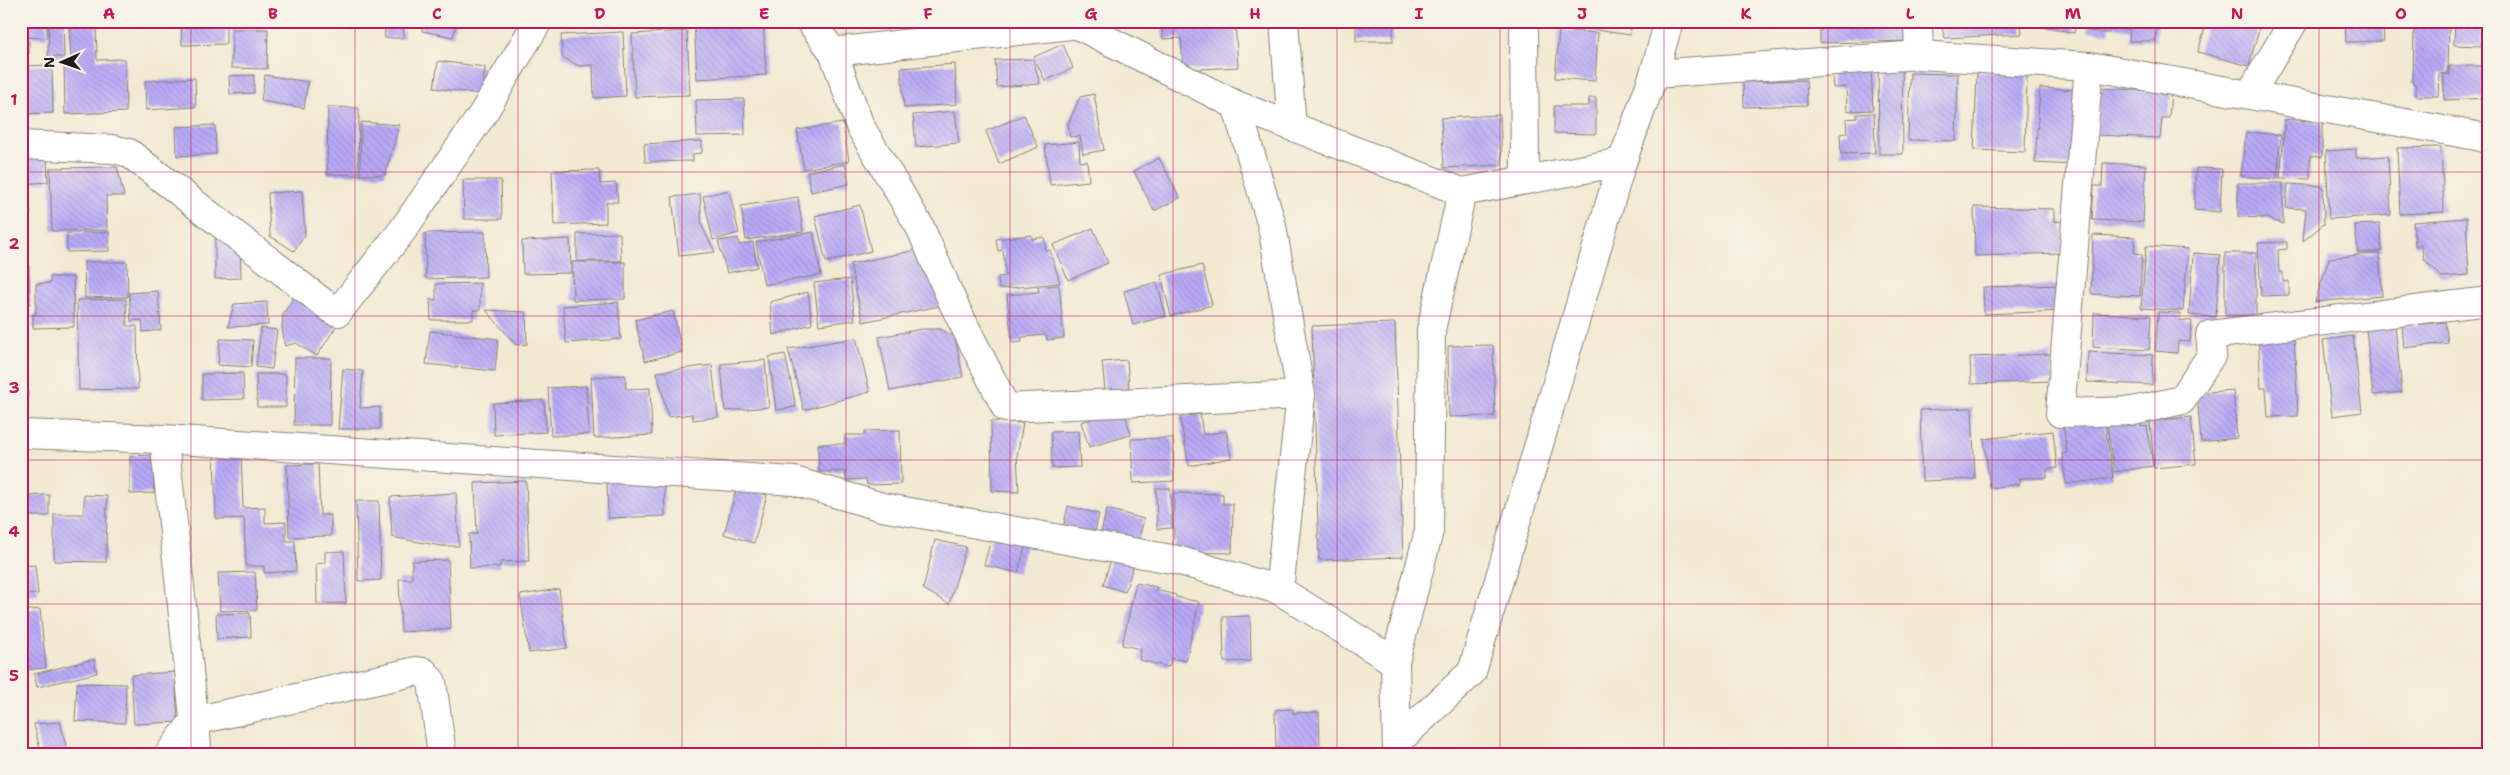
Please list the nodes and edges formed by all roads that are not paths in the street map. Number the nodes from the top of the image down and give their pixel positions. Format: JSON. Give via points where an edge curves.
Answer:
{"nodes":[{"id":1,"x":538,"y":21,"type":"edge"},
{"id":2,"x":810,"y":21,"type":"edge"},
{"id":3,"x":1102,"y":21,"type":"edge"},
{"id":4,"x":1284,"y":21,"type":"edge"},
{"id":5,"x":1524,"y":21,"type":"edge"},
{"id":6,"x":1669,"y":21,"type":"edge"},
{"id":7,"x":1918,"y":21,"type":"edge"},
{"id":8,"x":2294,"y":21,"type":"edge"},
{"id":9,"x":1071,"y":23,"type":"edge"},
{"id":10,"x":832,"y":52,"type":"junction"},
{"id":11,"x":1919,"y":55,"type":"junction"},
{"id":12,"x":2089,"y":66,"type":"junction"},
{"id":13,"x":1654,"y":74,"type":"junction"},
{"id":14,"x":2250,"y":94,"type":"junction"},
{"id":15,"x":1236,"y":105,"type":"junction"},
{"id":16,"x":1292,"y":127,"type":"junction"},
{"id":17,"x":2489,"y":141,"type":"edge"},
{"id":18,"x":21,"y":145,"type":"edge"},
{"id":19,"x":1622,"y":162,"type":"junction"},
{"id":20,"x":1525,"y":180,"type":"junction"},
{"id":21,"x":1462,"y":192,"type":"junction"},
{"id":22,"x":2489,"y":301,"type":"edge"},
{"id":23,"x":1301,"y":395,"type":"junction"},
{"id":24,"x":21,"y":434,"type":"edge"},
{"id":25,"x":164,"y":439,"type":"junction"},
{"id":26,"x":1279,"y":590,"type":"junction"},
{"id":27,"x":1395,"y":662,"type":"junction"},
{"id":28,"x":194,"y":721,"type":"junction"},
{"id":29,"x":1397,"y":748,"type":"edge"},
{"id":30,"x":169,"y":754,"type":"edge"},
{"id":31,"x":198,"y":754,"type":"edge"},
{"id":32,"x":442,"y":754,"type":"edge"}],
"edges":[{"from":1,"to":18,"type":"street","via":[[472,131],[402,231],[338,312],[129,153],[114,149]]},
{"from":2,"to":10,"type":"street"},
{"from":3,"to":9,"type":"street"},
{"from":4,"to":16,"type":"street"},
{"from":5,"to":20,"type":"street"},
{"from":6,"to":13,"type":"street"},
{"from":7,"to":11,"type":"street"},
{"from":8,"to":14,"type":"street"},
{"from":9,"to":10,"type":"street"},
{"from":9,"to":15,"type":"street"},
{"from":10,"to":23,"type":"street","via":[[860,126],[920,227],[954,305],[1006,408]]},
{"from":11,"to":12,"type":"street"},
{"from":11,"to":13,"type":"street"},
{"from":12,"to":14,"type":"street"},
{"from":12,"to":22,"type":"street","via":[[2060,413],[2125,412],[2182,400],[2212,354],[2210,335]]},
{"from":13,"to":19,"type":"street"},
{"from":14,"to":17,"type":"street","via":[[2482,136]]},
{"from":15,"to":16,"type":"street"},
{"from":15,"to":23,"type":"street","via":[[1272,226]]},
{"from":16,"to":21,"type":"street"},
{"from":19,"to":20,"type":"street"},
{"from":19,"to":29,"type":"street","via":[[1472,672]]},
{"from":20,"to":21,"type":"street"},
{"from":21,"to":27,"type":"street","via":[[1431,330],[1429,531]]},
{"from":23,"to":26,"type":"street"},
{"from":24,"to":25,"type":"street"},
{"from":25,"to":26,"type":"street","via":[[794,481],[882,507],[1177,560]]},
{"from":25,"to":28,"type":"street"},
{"from":26,"to":27,"type":"street"},
{"from":27,"to":29,"type":"street"},
{"from":28,"to":30,"type":"street"},
{"from":28,"to":31,"type":"street"},
{"from":28,"to":32,"type":"street","via":[[417,671],[424,672],[432,682]]}]}
